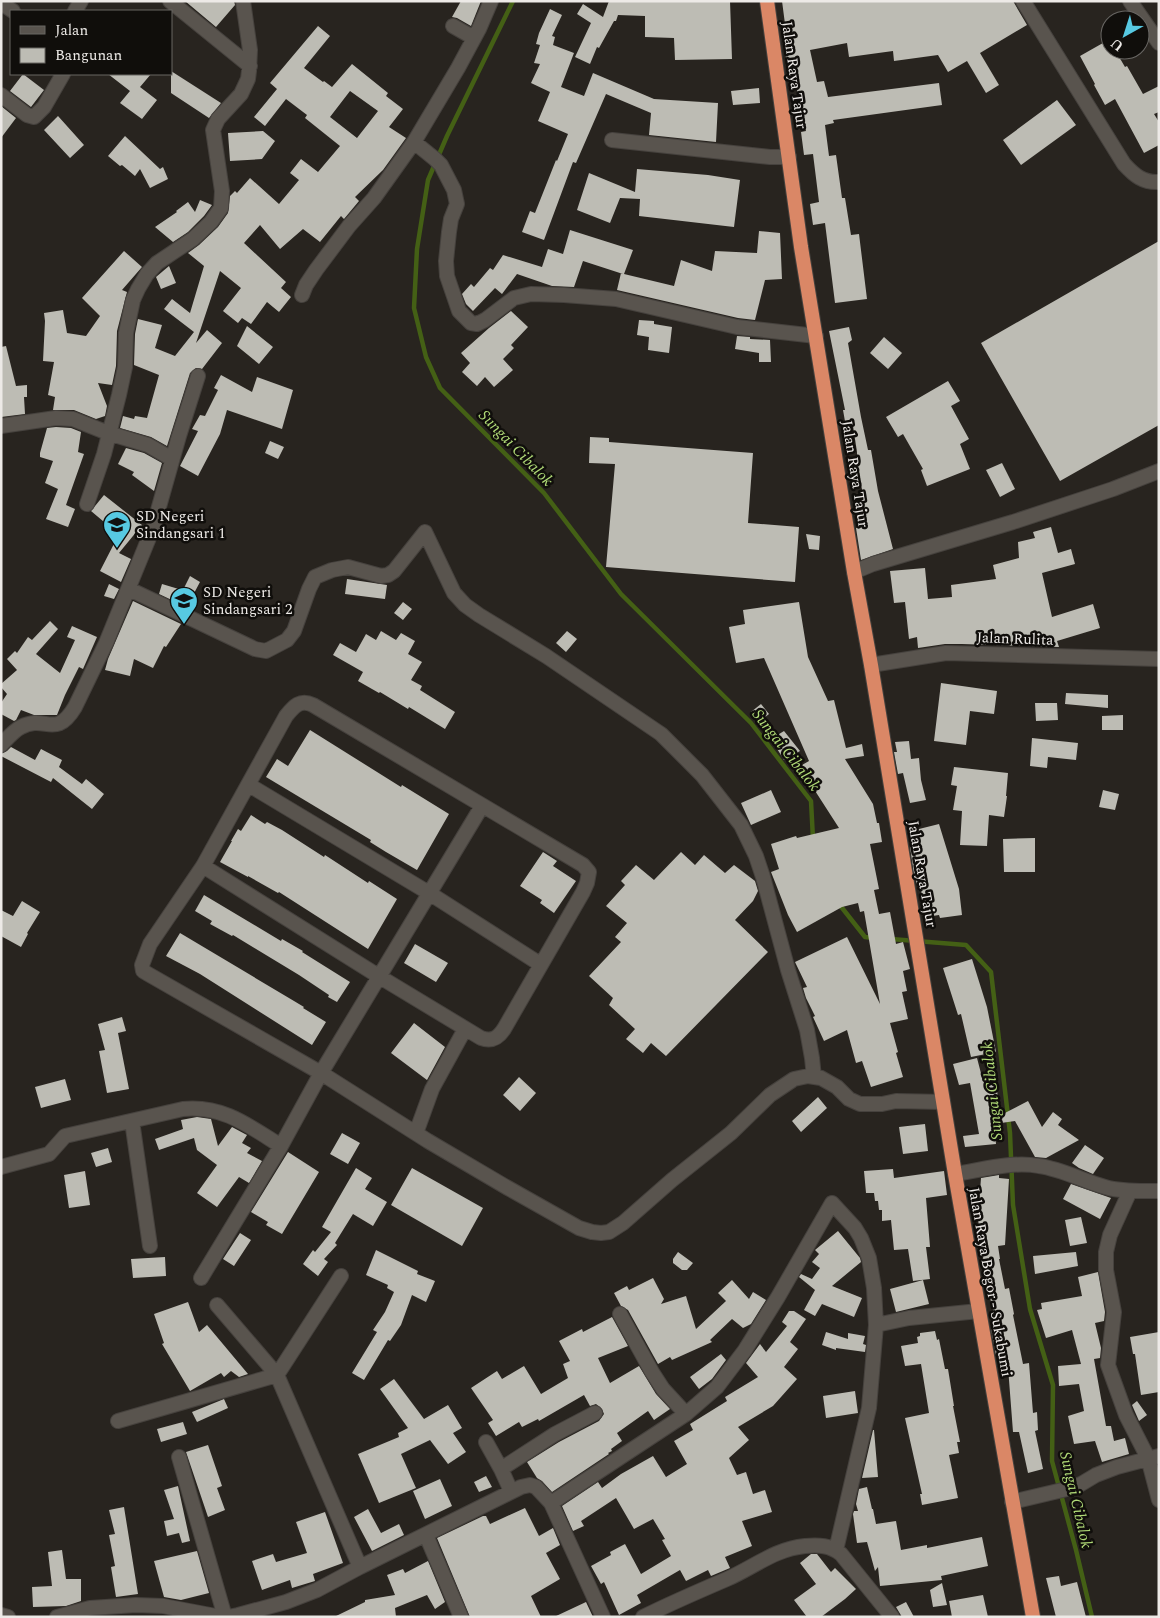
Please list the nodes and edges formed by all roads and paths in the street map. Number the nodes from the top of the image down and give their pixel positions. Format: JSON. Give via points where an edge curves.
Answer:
{"nodes":[{"id":1,"x":170,"y":1,"type":"edge"},
{"id":2,"x":243,"y":1,"type":"edge"},
{"id":3,"x":491,"y":1,"type":"edge"},
{"id":4,"x":767,"y":1,"type":"edge"},
{"id":5,"x":1023,"y":1,"type":"edge"},
{"id":6,"x":1130,"y":1,"type":"edge"},
{"id":7,"x":1,"y":3,"type":"edge"},
{"id":8,"x":12,"y":10,"type":"edge"},
{"id":9,"x":453,"y":26,"type":"dead end"},
{"id":10,"x":474,"y":38,"type":"junction"},
{"id":11,"x":1159,"y":43,"type":"edge"},
{"id":12,"x":250,"y":66,"type":"junction"},
{"id":13,"x":62,"y":75,"type":"edge"},
{"id":14,"x":1,"y":95,"type":"edge"},
{"id":15,"x":612,"y":140,"type":"dead end"},
{"id":16,"x":414,"y":142,"type":"junction"},
{"id":17,"x":789,"y":157,"type":"junction"},
{"id":18,"x":1159,"y":182,"type":"edge"},
{"id":19,"x":302,"y":295,"type":"dead end"},
{"id":20,"x":816,"y":336,"type":"junction"},
{"id":21,"x":198,"y":376,"type":"dead end"},
{"id":22,"x":1,"y":426,"type":"edge"},
{"id":23,"x":108,"y":433,"type":"junction"},
{"id":24,"x":172,"y":459,"type":"junction"},
{"id":25,"x":1159,"y":471,"type":"edge"},
{"id":26,"x":87,"y":504,"type":"dead end"},
{"id":27,"x":854,"y":572,"type":"junction"},
{"id":28,"x":129,"y":589,"type":"junction"},
{"id":29,"x":1159,"y":659,"type":"edge"},
{"id":30,"x":871,"y":665,"type":"junction"},
{"id":31,"x":1,"y":745,"type":"edge"},
{"id":32,"x":249,"y":785,"type":"junction"},
{"id":33,"x":482,"y":806,"type":"junction"},
{"id":34,"x":203,"y":866,"type":"junction"},
{"id":35,"x":429,"y":893,"type":"junction"},
{"id":36,"x":918,"y":952,"type":"joint"},
{"id":37,"x":540,"y":964,"type":"junction"},
{"id":38,"x":380,"y":977,"type":"junction"},
{"id":39,"x":466,"y":1029,"type":"junction"},
{"id":40,"x":321,"y":1073,"type":"junction"},
{"id":41,"x":814,"y":1077,"type":"junction"},
{"id":42,"x":943,"y":1102,"type":"junction"},
{"id":43,"x":132,"y":1121,"type":"junction"},
{"id":44,"x":416,"y":1133,"type":"junction"},
{"id":45,"x":282,"y":1146,"type":"junction"},
{"id":46,"x":1,"y":1167,"type":"edge"},
{"id":47,"x":955,"y":1174,"type":"junction"},
{"id":48,"x":1130,"y":1191,"type":"junction"},
{"id":49,"x":1159,"y":1191,"type":"edge"},
{"id":50,"x":150,"y":1246,"type":"dead end"},
{"id":51,"x":340,"y":1276,"type":"dead end"},
{"id":52,"x":201,"y":1278,"type":"dead end"},
{"id":53,"x":217,"y":1305,"type":"dead end"},
{"id":54,"x":979,"y":1311,"type":"junction"},
{"id":55,"x":620,"y":1314,"type":"dead end"},
{"id":56,"x":876,"y":1325,"type":"junction"},
{"id":57,"x":277,"y":1375,"type":"junction"},
{"id":58,"x":595,"y":1413,"type":"dead end"},
{"id":59,"x":686,"y":1414,"type":"junction"},
{"id":60,"x":118,"y":1421,"type":"dead end"},
{"id":61,"x":486,"y":1442,"type":"dead end"},
{"id":62,"x":179,"y":1457,"type":"dead end"},
{"id":63,"x":1153,"y":1457,"type":"edge"},
{"id":64,"x":501,"y":1469,"type":"junction"},
{"id":65,"x":512,"y":1491,"type":"junction"},
{"id":66,"x":1159,"y":1500,"type":"edge"},
{"id":67,"x":1012,"y":1502,"type":"junction"},
{"id":68,"x":551,"y":1504,"type":"junction"},
{"id":69,"x":426,"y":1535,"type":"junction"},
{"id":70,"x":836,"y":1550,"type":"junction"},
{"id":71,"x":360,"y":1567,"type":"junction"},
{"id":72,"x":274,"y":1611,"type":"edge"},
{"id":73,"x":1,"y":1615,"type":"edge"},
{"id":74,"x":8,"y":1617,"type":"edge"},
{"id":75,"x":57,"y":1617,"type":"edge"},
{"id":76,"x":225,"y":1617,"type":"edge"},
{"id":77,"x":460,"y":1617,"type":"edge"},
{"id":78,"x":603,"y":1617,"type":"edge"},
{"id":79,"x":643,"y":1617,"type":"edge"},
{"id":80,"x":892,"y":1617,"type":"edge"},
{"id":81,"x":1033,"y":1617,"type":"edge"}],
"edges":[{"from":1,"to":12,"type":"street"},
{"from":2,"to":12,"type":"street"},
{"from":3,"to":10,"type":"street"},
{"from":4,"to":17,"type":"highway","name":"Jalan Raya Tajur"},
{"from":5,"to":18,"type":"street","via":[[1124,164],[1145,182]]},
{"from":6,"to":11,"type":"street"},
{"from":7,"to":8,"type":"street"},
{"from":9,"to":10,"type":"street"},
{"from":10,"to":16,"type":"street"},
{"from":12,"to":23,"type":"street","via":[[242,94],[214,125],[222,191],[219,212],[193,239],[157,263],[142,281],[133,300],[126,333],[124,376]]},
{"from":13,"to":14,"type":"street","via":[[44,107],[34,117]]},
{"from":15,"to":17,"type":"street"},
{"from":16,"to":19,"type":"street","via":[[316,270]]},
{"from":16,"to":20,"type":"street","via":[[438,162],[454,190],[457,204],[449,232],[446,276],[459,311],[471,323],[485,320],[514,298],[531,294],[633,302],[737,327]]},
{"from":17,"to":20,"type":"highway","name":"Jalan Raya Tajur"},
{"from":20,"to":27,"type":"highway","name":"Jalan Raya Tajur"},
{"from":21,"to":24,"type":"street"},
{"from":22,"to":23,"type":"street","via":[[65,418]]},
{"from":23,"to":24,"type":"street","via":[[148,445]]},
{"from":23,"to":26,"type":"street"},
{"from":24,"to":28,"type":"street","via":[[158,515]]},
{"from":25,"to":27,"type":"street","via":[[1113,489]]},
{"from":27,"to":30,"type":"highway","name":"Jalan Raya Tajur"},
{"from":28,"to":31,"type":"street","via":[[70,716],[60,724],[22,726]]},
{"from":28,"to":41,"type":"street","via":[[255,649],[266,651],[287,640],[294,631],[315,577],[348,567],[388,575],[425,532],[450,586],[465,605],[660,734],[702,775],[741,825],[763,877],[807,1030]]},
{"from":29,"to":30,"type":"street","name":"Jalan Rulita","via":[[946,654]]},
{"from":30,"to":36,"type":"highway","name":"Jalan Raya Tajur"},
{"from":32,"to":33,"type":"street","via":[[286,716],[295,705],[304,702]]},
{"from":32,"to":34,"type":"street"},
{"from":32,"to":35,"type":"street"},
{"from":33,"to":35,"type":"street"},
{"from":33,"to":37,"type":"street","via":[[583,865],[589,872],[583,892]]},
{"from":34,"to":38,"type":"street"},
{"from":34,"to":40,"type":"street","via":[[150,944],[142,963],[143,971]]},
{"from":35,"to":37,"type":"street"},
{"from":35,"to":38,"type":"street"},
{"from":36,"to":42,"type":"highway","name":"Jalan Raya Bogor - Sukabumi"},
{"from":37,"to":39,"type":"street","via":[[500,1034],[493,1040],[487,1040]]},
{"from":38,"to":39,"type":"street"},
{"from":38,"to":40,"type":"street"},
{"from":39,"to":44,"type":"street","via":[[432,1089]]},
{"from":40,"to":44,"type":"street"},
{"from":40,"to":45,"type":"street"},
{"from":41,"to":42,"type":"street","via":[[827,1080],[860,1104]]},
{"from":41,"to":44,"type":"street","via":[[794,1079],[781,1087],[731,1133],[609,1232],[579,1228]]},
{"from":42,"to":47,"type":"highway","name":"Jalan Raya Bogor - Sukabumi"},
{"from":43,"to":45,"type":"street","via":[[183,1109],[211,1110],[239,1120]]},
{"from":43,"to":46,"type":"street","via":[[66,1136],[49,1154]]},
{"from":43,"to":50,"type":"street"},
{"from":45,"to":52,"type":"street"},
{"from":47,"to":48,"type":"street","via":[[1003,1166],[1034,1165],[1105,1187]]},
{"from":47,"to":54,"type":"highway","name":"Jalan Raya Bogor - Sukabumi"},
{"from":48,"to":49,"type":"street"},
{"from":48,"to":63,"type":"street","via":[[1110,1235],[1106,1252],[1114,1312],[1108,1365],[1126,1415]]},
{"from":51,"to":57,"type":"street"},
{"from":53,"to":57,"type":"street"},
{"from":54,"to":56,"type":"street"},
{"from":54,"to":67,"type":"highway","name":"Jalan Raya Bogor - Sukabumi"},
{"from":55,"to":59,"type":"street","via":[[663,1389]]},
{"from":56,"to":59,"type":"street","via":[[869,1258],[855,1228],[832,1203],[745,1350],[717,1387]]},
{"from":56,"to":70,"type":"street","via":[[870,1408]]},
{"from":57,"to":60,"type":"street"},
{"from":57,"to":71,"type":"street"},
{"from":58,"to":64,"type":"street","via":[[554,1434]]},
{"from":59,"to":68,"type":"street"},
{"from":61,"to":64,"type":"street"},
{"from":62,"to":76,"type":"street"},
{"from":63,"to":66,"type":"street"},
{"from":63,"to":67,"type":"street","via":[[1103,1472],[1071,1488]]},
{"from":64,"to":65,"type":"street"},
{"from":65,"to":68,"type":"street","via":[[532,1485]]},
{"from":65,"to":69,"type":"street"},
{"from":67,"to":81,"type":"highway","name":"Jalan Raya Bogor - Sukabumi"},
{"from":68,"to":78,"type":"street"},
{"from":69,"to":71,"type":"street"},
{"from":69,"to":77,"type":"street"},
{"from":70,"to":79,"type":"street","via":[[814,1545],[781,1551]]},
{"from":70,"to":80,"type":"street"},
{"from":71,"to":72,"type":"street"},
{"from":72,"to":76,"type":"street"},
{"from":73,"to":74,"type":"street"},
{"from":75,"to":76,"type":"street","via":[[90,1608],[136,1605],[163,1606]]}]}
